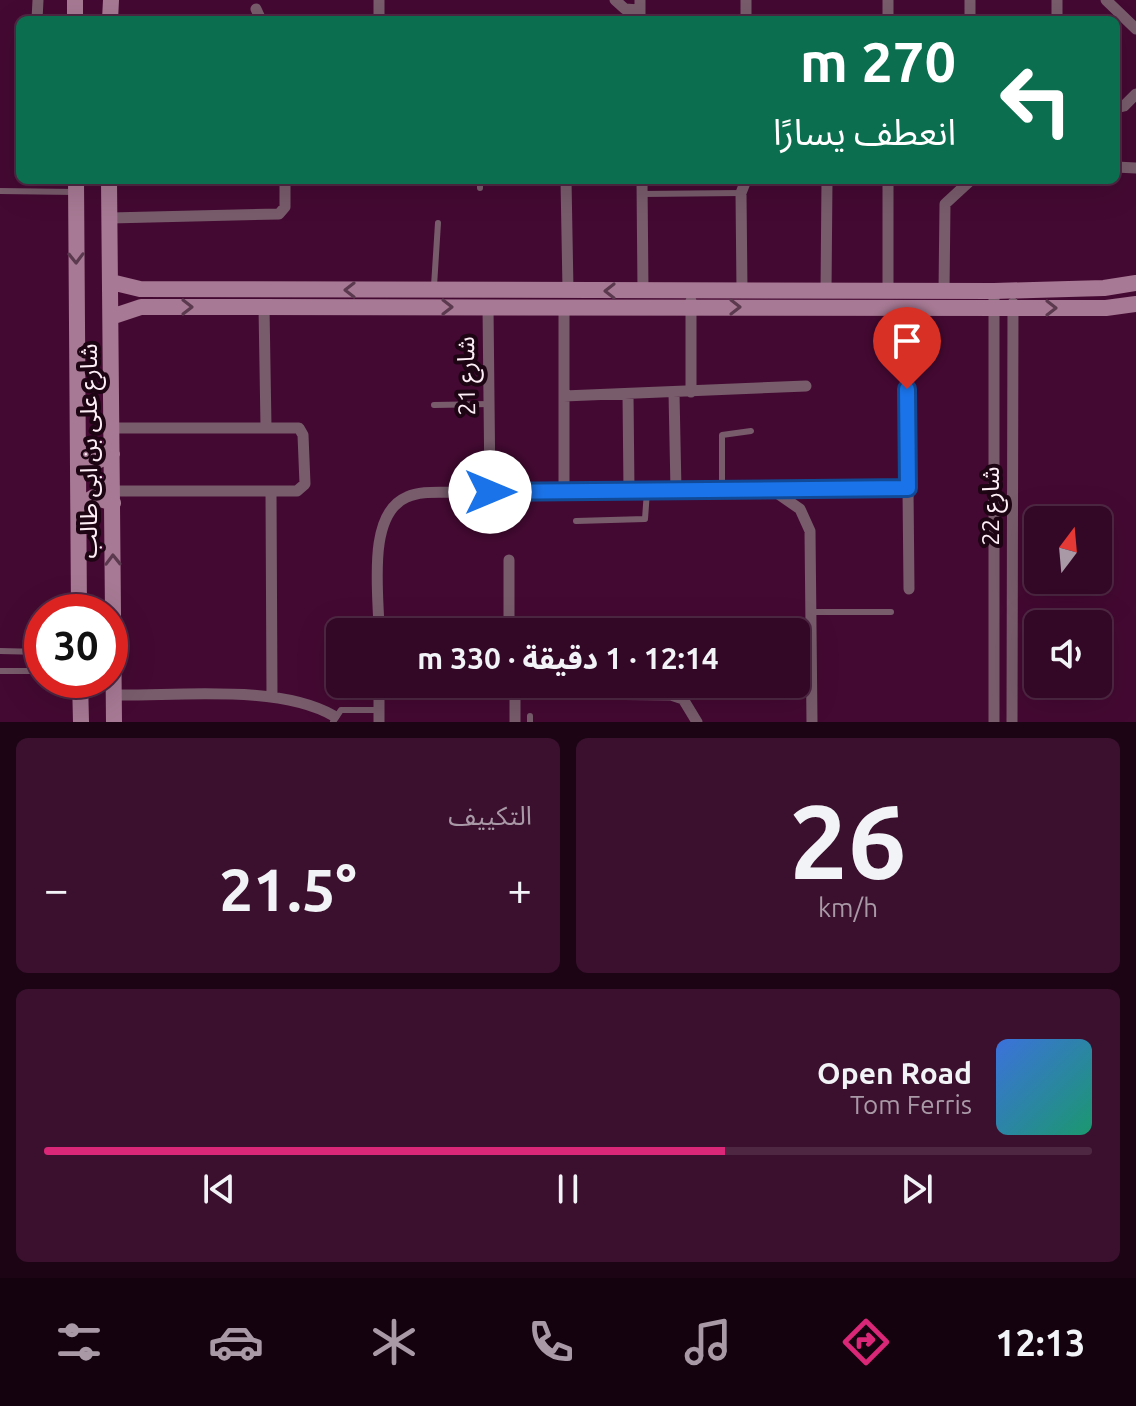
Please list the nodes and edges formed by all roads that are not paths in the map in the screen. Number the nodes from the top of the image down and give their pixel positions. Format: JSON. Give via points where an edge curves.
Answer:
{"nodes":[{"id":1,"x":615,"y":0,"type":"edge"},
{"id":2,"x":1106,"y":0,"type":"edge"},
{"id":3,"x":640,"y":10,"type":"edge"},
{"id":4,"x":1136,"y":29,"type":"edge"},
{"id":5,"x":1136,"y":94,"type":"edge"},
{"id":6,"x":1120,"y":107,"type":"edge"},
{"id":7,"x":109,"y":184,"type":"edge"},
{"id":8,"x":285,"y":184,"type":"edge"},
{"id":9,"x":566,"y":184,"type":"edge"},
{"id":10,"x":642,"y":184,"type":"edge"},
{"id":11,"x":744,"y":184,"type":"edge"},
{"id":12,"x":827,"y":184,"type":"edge"},
{"id":13,"x":888,"y":184,"type":"edge"},
{"id":14,"x":967,"y":184,"type":"edge"},
{"id":15,"x":76,"y":186,"type":"edge"},
{"id":16,"x":0,"y":191,"type":"edge"},
{"id":17,"x":741,"y":193,"type":"junction"},
{"id":18,"x":642,"y":194,"type":"junction"},
{"id":19,"x":110,"y":218,"type":"junction"},
{"id":20,"x":438,"y":223,"type":"dead end"},
{"id":21,"x":111,"y":282,"type":"junction"},
{"id":22,"x":1136,"y":283,"type":"edge"},
{"id":23,"x":433,"y":290,"type":"junction"},
{"id":24,"x":643,"y":291,"type":"junction"},
{"id":25,"x":742,"y":291,"type":"junction"},
{"id":26,"x":888,"y":291,"type":"junction"},
{"id":27,"x":944,"y":291,"type":"junction"},
{"id":28,"x":826,"y":292,"type":"junction"},
{"id":29,"x":563,"y":299,"type":"junction"},
{"id":30,"x":690,"y":299,"type":"junction"},
{"id":31,"x":994,"y":300,"type":"junction"},
{"id":32,"x":1013,"y":300,"type":"junction"},
{"id":33,"x":1136,"y":304,"type":"edge"},
{"id":34,"x":264,"y":307,"type":"junction"},
{"id":35,"x":488,"y":307,"type":"junction"},
{"id":36,"x":111,"y":317,"type":"junction"},
{"id":37,"x":806,"y":386,"type":"dead end"},
{"id":38,"x":907,"y":389,"type":"dead end"},
{"id":39,"x":691,"y":392,"type":"junction"},
{"id":40,"x":674,"y":393,"type":"junction"},
{"id":41,"x":628,"y":394,"type":"junction"},
{"id":42,"x":564,"y":396,"type":"junction"},
{"id":43,"x":489,"y":404,"type":"junction"},
{"id":44,"x":434,"y":405,"type":"dead end"},
{"id":45,"x":266,"y":427,"type":"junction"},
{"id":46,"x":112,"y":428,"type":"junction"},
{"id":47,"x":751,"y":431,"type":"dead end"},
{"id":48,"x":112,"y":454,"type":"junction"},
{"id":49,"x":78,"y":455,"type":"junction"},
{"id":50,"x":908,"y":488,"type":"junction"},
{"id":51,"x":770,"y":489,"type":"junction"},
{"id":52,"x":676,"y":490,"type":"junction"},
{"id":53,"x":722,"y":490,"type":"junction"},
{"id":54,"x":271,"y":491,"type":"junction"},
{"id":55,"x":629,"y":491,"type":"junction"},
{"id":56,"x":647,"y":491,"type":"junction"},
{"id":57,"x":490,"y":492,"type":"junction"},
{"id":58,"x":564,"y":492,"type":"junction"},
{"id":59,"x":112,"y":497,"type":"junction"},
{"id":60,"x":79,"y":507,"type":"junction"},
{"id":61,"x":994,"y":518,"type":"junction"},
{"id":62,"x":1012,"y":519,"type":"junction"},
{"id":63,"x":576,"y":521,"type":"dead end"},
{"id":64,"x":509,"y":560,"type":"dead end"},
{"id":65,"x":909,"y":589,"type":"dead end"},
{"id":66,"x":79,"y":594,"type":"edge"},
{"id":67,"x":113,"y":594,"type":"edge"},
{"id":68,"x":811,"y":612,"type":"junction"},
{"id":69,"x":891,"y":612,"type":"dead end"},
{"id":70,"x":379,"y":618,"type":"edge"},
{"id":71,"x":509,"y":618,"type":"edge"},
{"id":72,"x":0,"y":651,"type":"edge"},
{"id":73,"x":24,"y":652,"type":"edge"},
{"id":74,"x":0,"y":671,"type":"edge"},
{"id":75,"x":24,"y":671,"type":"edge"},
{"id":76,"x":128,"y":695,"type":"edge"},
{"id":77,"x":272,"y":697,"type":"junction"},
{"id":78,"x":80,"y":698,"type":"edge"},
{"id":79,"x":114,"y":698,"type":"edge"},
{"id":80,"x":512,"y":698,"type":"edge"},
{"id":81,"x":680,"y":698,"type":"edge"},
{"id":82,"x":379,"y":716,"type":"edge"},
{"id":83,"x":334,"y":719,"type":"edge"},
{"id":84,"x":81,"y":722,"type":"edge"},
{"id":85,"x":114,"y":722,"type":"edge"},
{"id":86,"x":515,"y":722,"type":"edge"},
{"id":87,"x":697,"y":722,"type":"edge"},
{"id":88,"x":812,"y":722,"type":"edge"},
{"id":89,"x":994,"y":722,"type":"edge"},
{"id":90,"x":1012,"y":722,"type":"edge"}],
"edges":[{"from":1,"to":3,"type":"street","via":[[625,9]]},
{"from":2,"to":4,"type":"street"},
{"from":5,"to":6,"type":"street"},
{"from":7,"to":19,"type":"street","name":"شارع على بن ابى طالب"},
{"from":8,"to":19,"type":"street","via":[[285,207],[279,214]]},
{"from":9,"to":29,"type":"street"},
{"from":10,"to":18,"type":"street"},
{"from":11,"to":17,"type":"street"},
{"from":12,"to":28,"type":"street"},
{"from":13,"to":26,"type":"street"},
{"from":14,"to":27,"type":"street","via":[[945,204]]},
{"from":15,"to":16,"type":"lane"},
{"from":15,"to":49,"type":"street","name":"شارع على بن ابى طالب","one_way":true},
{"from":17,"to":18,"type":"lane"},
{"from":17,"to":25,"type":"street"},
{"from":18,"to":24,"type":"street"},
{"from":19,"to":21,"type":"street","name":"شارع على بن ابى طالب"},
{"from":20,"to":23,"type":"lane"},
{"from":23,"to":21,"type":"street","one_way":true,"via":[[140,289]]},
{"from":21,"to":36,"type":"street","name":"شارع على بن ابى طالب"},
{"from":22,"to":32,"type":"street"},
{"from":23,"to":29,"type":"street"},
{"from":24,"to":29,"type":"street","one_way":true},
{"from":24,"to":30,"type":"street"},
{"from":25,"to":28,"type":"street"},
{"from":25,"to":30,"type":"street"},
{"from":26,"to":27,"type":"street"},
{"from":26,"to":28,"type":"street"},
{"from":27,"to":31,"type":"street"},
{"from":29,"to":30,"type":"street"},
{"from":29,"to":35,"type":"street"},
{"from":29,"to":42,"type":"street"},
{"from":30,"to":31,"type":"street","one_way":true},
{"from":30,"to":39,"type":"street"},
{"from":31,"to":32,"type":"street"},
{"from":31,"to":61,"type":"street","name":"شارع 22"},
{"from":32,"to":33,"type":"street","one_way":true,"via":[[1106,308]]},
{"from":32,"to":62,"type":"street","name":"شارع 22"},
{"from":34,"to":35,"type":"street","one_way":true},
{"from":36,"to":34,"type":"street","one_way":true,"via":[[130,308]]},
{"from":34,"to":45,"type":"street"},
{"from":35,"to":43,"type":"street","name":"شارع 21"},
{"from":36,"to":46,"type":"street","name":"شارع على بن ابى طالب"},
{"from":37,"to":39,"type":"street"},
{"from":38,"to":50,"type":"street"},
{"from":39,"to":40,"type":"street"},
{"from":40,"to":41,"type":"street"},
{"from":40,"to":52,"type":"street"},
{"from":41,"to":42,"type":"street"},
{"from":41,"to":55,"type":"street"},
{"from":42,"to":58,"type":"street"},
{"from":43,"to":44,"type":"lane"},
{"from":43,"to":57,"type":"street","name":"شارع 21"},
{"from":45,"to":46,"type":"street"},
{"from":45,"to":54,"type":"street","via":[[299,428],[303,435],[303,487]]},
{"from":46,"to":48,"type":"street","name":"شارع على بن ابى طالب"},
{"from":47,"to":53,"type":"lane","via":[[722,435]]},
{"from":48,"to":49,"type":"street","via":[[93,461]]},
{"from":48,"to":59,"type":"street","name":"شارع على بن ابى طالب"},
{"from":49,"to":60,"type":"street","name":"شارع على بن ابى طالب"},
{"from":50,"to":51,"type":"street"},
{"from":50,"to":65,"type":"street"},
{"from":51,"to":53,"type":"street"},
{"from":51,"to":68,"type":"street","via":[[792,501],[810,531]]},
{"from":52,"to":53,"type":"street"},
{"from":52,"to":56,"type":"street"},
{"from":54,"to":59,"type":"street"},
{"from":54,"to":77,"type":"street"},
{"from":55,"to":56,"type":"street"},
{"from":55,"to":58,"type":"street"},
{"from":56,"to":63,"type":"lane","via":[[645,519]]},
{"from":57,"to":58,"type":"street"},
{"from":57,"to":70,"type":"street","via":[[422,493],[393,506],[379,537]]},
{"from":59,"to":60,"type":"street","via":[[94,497]]},
{"from":67,"to":59,"type":"street","name":"شارع على بن ابى طالب","one_way":true},
{"from":60,"to":66,"type":"street","name":"شارع على بن ابى طالب"},
{"from":61,"to":62,"type":"street"},
{"from":61,"to":89,"type":"street","name":"شارع 22"},
{"from":62,"to":90,"type":"street","name":"شارع 22"},
{"from":64,"to":71,"type":"street"},
{"from":68,"to":69,"type":"lane"},
{"from":68,"to":88,"type":"street"},
{"from":72,"to":73,"type":"lane"},
{"from":74,"to":75,"type":"lane"},
{"from":76,"to":77,"type":"street"},
{"from":77,"to":83,"type":"street","via":[[301,700]]},
{"from":78,"to":84,"type":"street"},
{"from":79,"to":85,"type":"street","name":"شارع على بن ابى طالب"},
{"from":80,"to":86,"type":"street"},
{"from":81,"to":87,"type":"street"},
{"from":82,"to":83,"type":"lane","via":[[341,710]]}]}
